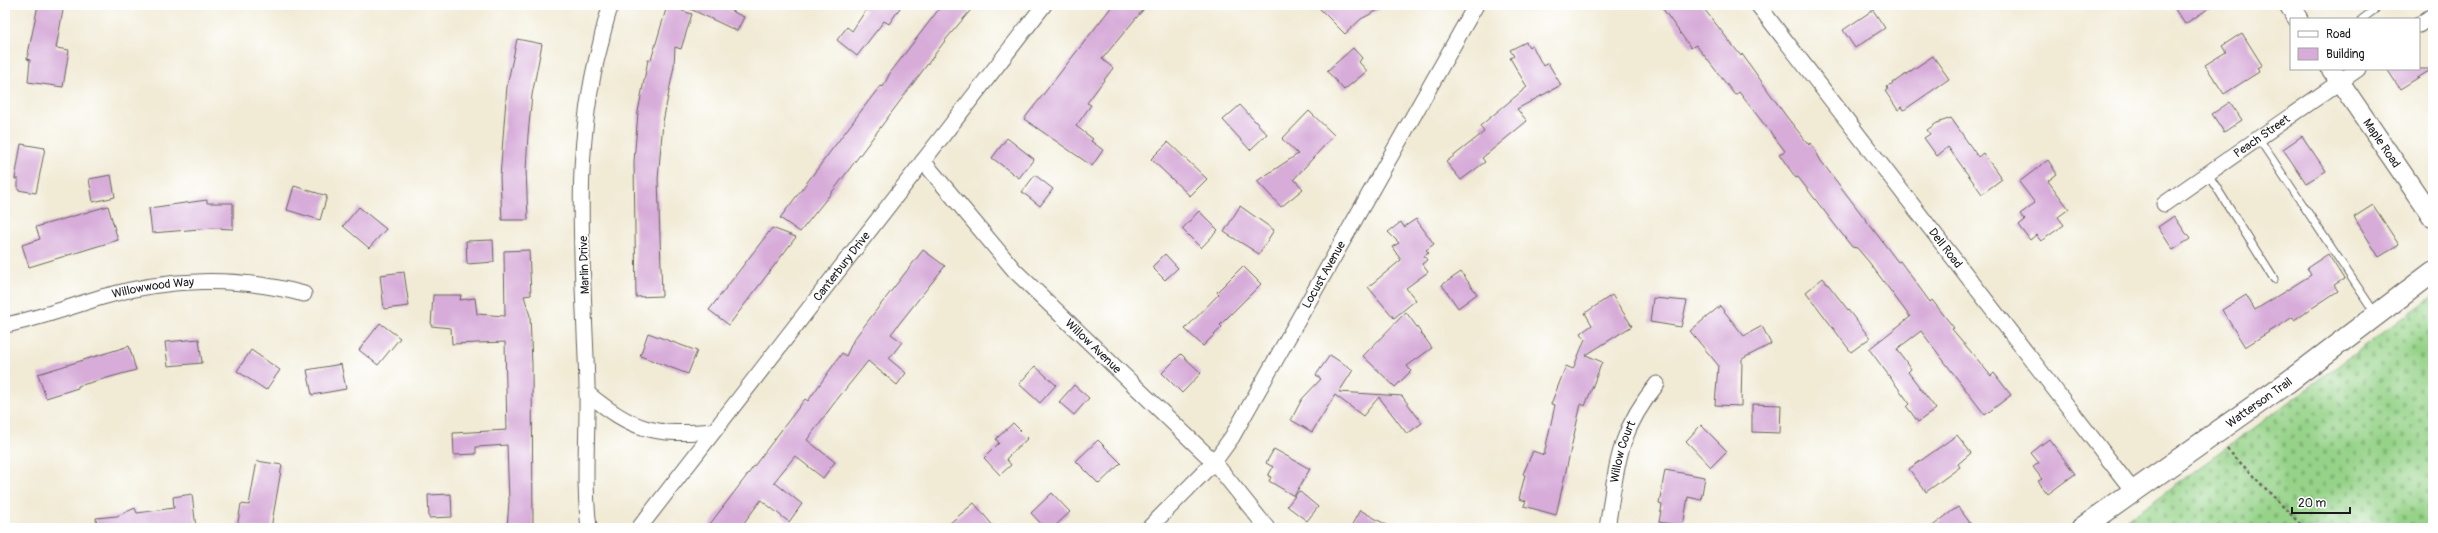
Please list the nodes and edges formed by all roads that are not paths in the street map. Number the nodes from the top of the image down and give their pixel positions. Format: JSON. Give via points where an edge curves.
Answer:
{"nodes":[{"id":1,"x":611,"y":5,"type":"edge"},
{"id":2,"x":1044,"y":5,"type":"edge"},
{"id":3,"x":1476,"y":5,"type":"edge"},
{"id":4,"x":1758,"y":5,"type":"edge"},
{"id":5,"x":2289,"y":5,"type":"edge"},
{"id":6,"x":2381,"y":5,"type":"edge"},
{"id":7,"x":2433,"y":15,"type":"edge"},
{"id":8,"x":2297,"y":18,"type":"edge"},
{"id":9,"x":2363,"y":18,"type":"edge"},
{"id":10,"x":2420,"y":24,"type":"edge"},
{"id":11,"x":2355,"y":70,"type":"edge"},
{"id":12,"x":2335,"y":76,"type":"edge"},
{"id":13,"x":2259,"y":138,"type":"junction"},
{"id":14,"x":922,"y":161,"type":"junction"},
{"id":15,"x":2208,"y":174,"type":"junction"},
{"id":16,"x":2164,"y":204,"type":"dead end"},
{"id":17,"x":2433,"y":218,"type":"edge"},
{"id":18,"x":2433,"y":272,"type":"edge"},
{"id":19,"x":2274,"y":279,"type":"dead end"},
{"id":20,"x":304,"y":294,"type":"dead end"},
{"id":21,"x":2377,"y":315,"type":"junction"},
{"id":22,"x":5,"y":325,"type":"edge"},
{"id":23,"x":1657,"y":384,"type":"dead end"},
{"id":24,"x":587,"y":392,"type":"junction"},
{"id":25,"x":713,"y":431,"type":"junction"},
{"id":26,"x":1214,"y":462,"type":"junction"},
{"id":27,"x":2133,"y":491,"type":"junction"},
{"id":28,"x":589,"y":528,"type":"edge"},
{"id":29,"x":638,"y":528,"type":"edge"},
{"id":30,"x":1149,"y":528,"type":"edge"},
{"id":31,"x":1267,"y":528,"type":"edge"},
{"id":32,"x":1606,"y":528,"type":"edge"},
{"id":33,"x":2082,"y":528,"type":"edge"}],
"edges":[{"from":1,"to":24,"type":"street","name":"Marlin Drive","via":[[594,66],[583,135],[581,176]]},
{"from":2,"to":14,"type":"street","name":"Canterbury Drive"},
{"from":3,"to":26,"type":"street","name":"Locust Avenue","via":[[1232,437]]},
{"from":4,"to":27,"type":"street","name":"Dell Road"},
{"from":5,"to":8,"type":"street"},
{"from":6,"to":9,"type":"lane"},
{"from":7,"to":10,"type":"street"},
{"from":11,"to":12,"type":"street","name":"Peach Street"},
{"from":12,"to":13,"type":"street","name":"Peach Street"},
{"from":12,"to":17,"type":"street","name":"Maple Road"},
{"from":13,"to":15,"type":"street","name":"Peach Street"},
{"from":13,"to":21,"type":"lane"},
{"from":14,"to":25,"type":"street","name":"Canterbury Drive"},
{"from":14,"to":26,"type":"street","name":"Willow Avenue","via":[[1015,271]]},
{"from":15,"to":16,"type":"street","name":"Peach Street"},
{"from":15,"to":19,"type":"lane"},
{"from":18,"to":21,"type":"main road","name":"Watterson Trail"},
{"from":20,"to":22,"type":"street","name":"Willowwood Way","via":[[282,288],[220,281],[154,285],[103,297],[24,322]]},
{"from":21,"to":27,"type":"main road","name":"Watterson Trail"},
{"from":23,"to":32,"type":"street","name":"Willow Court","via":[[1639,406],[1628,427],[1616,463]]},
{"from":24,"to":25,"type":"street","via":[[617,417],[635,426],[655,432],[680,434]]},
{"from":24,"to":28,"type":"street","name":"Marlin Drive","via":[[586,481]]},
{"from":25,"to":29,"type":"street","name":"Canterbury Drive"},
{"from":26,"to":30,"type":"street","name":"Locust Avenue"},
{"from":26,"to":31,"type":"street","name":"Willow Avenue"},
{"from":27,"to":33,"type":"main road","name":"Watterson Trail"}]}
